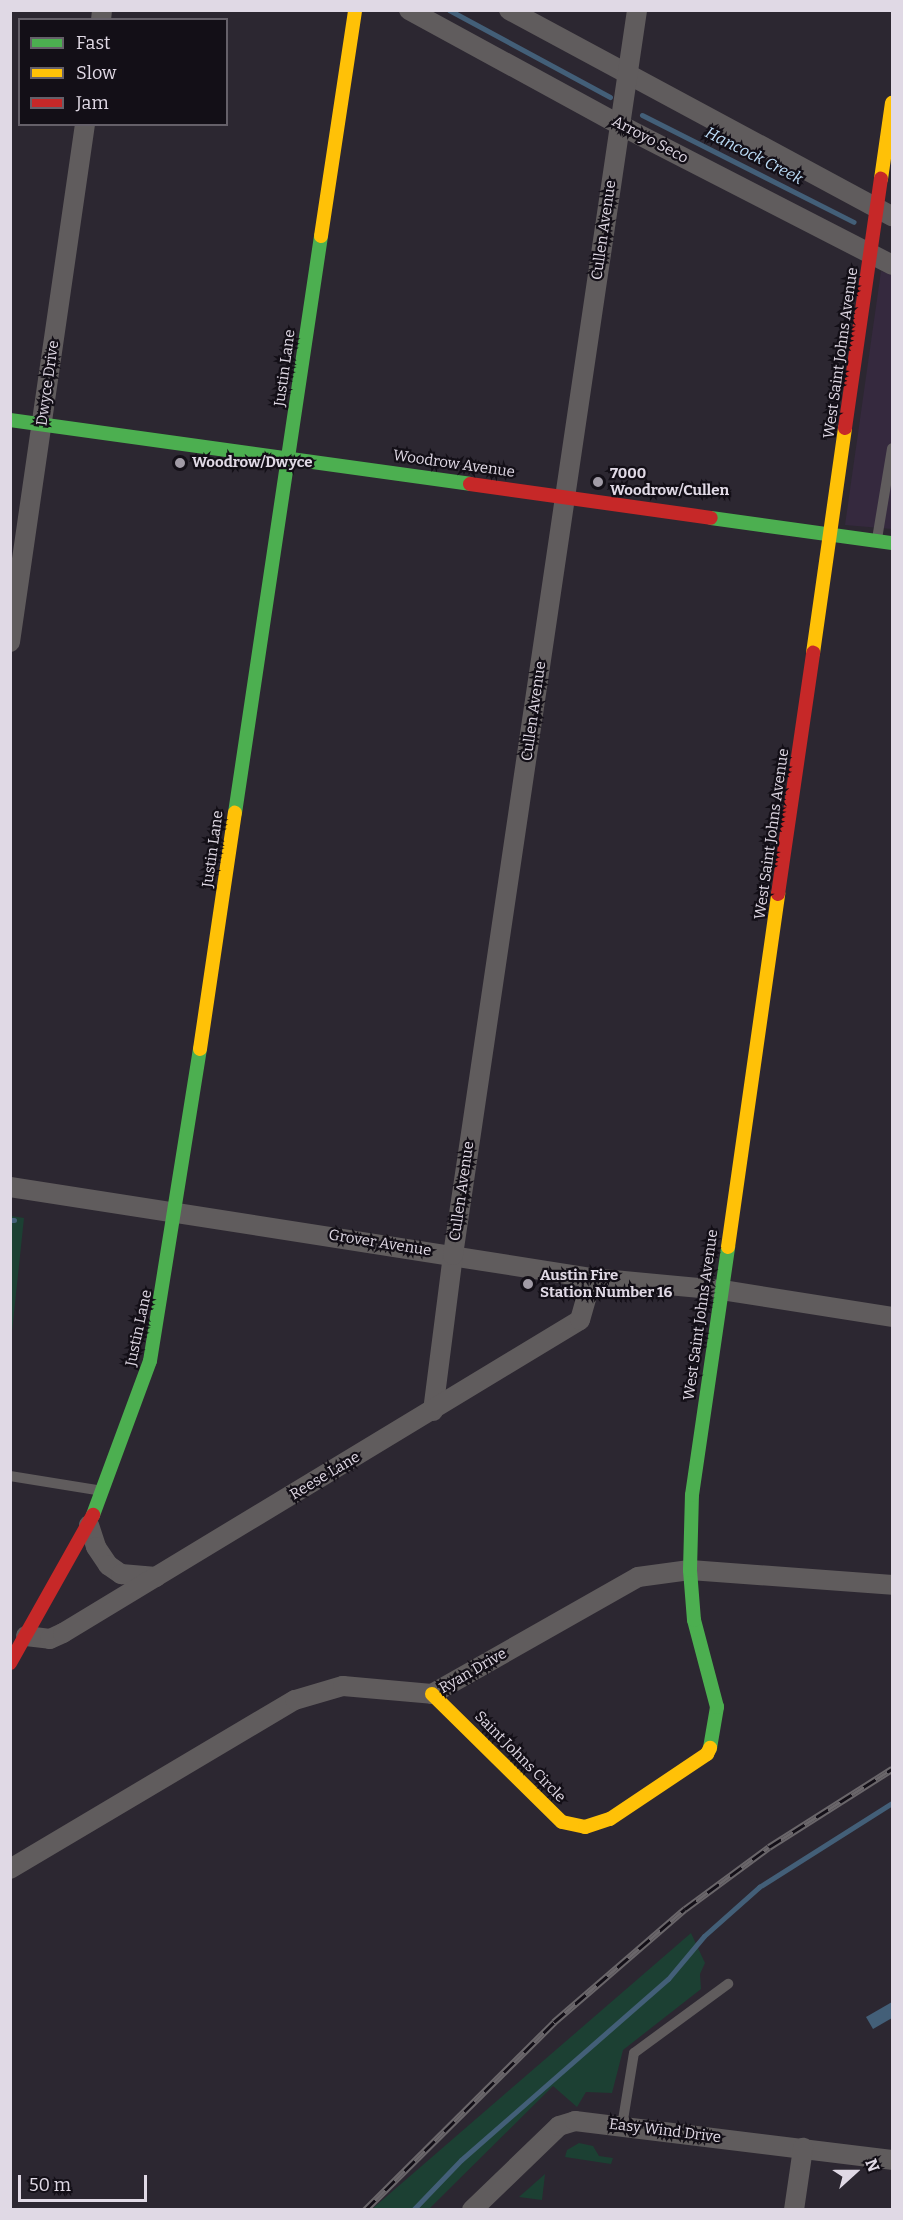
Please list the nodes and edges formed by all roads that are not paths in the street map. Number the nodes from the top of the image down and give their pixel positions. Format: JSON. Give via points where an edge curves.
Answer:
{"nodes":[{"id":1,"x":355,"y":10,"type":"edge"},
{"id":2,"x":409,"y":10,"type":"edge"},
{"id":3,"x":509,"y":10,"type":"edge"},
{"id":4,"x":637,"y":10,"type":"edge"},
{"id":5,"x":628,"y":73,"type":"junction"},
{"id":6,"x":892,"y":103,"type":"edge"},
{"id":7,"x":620,"y":125,"type":"junction"},
{"id":8,"x":86,"y":126,"type":"edge"},
{"id":9,"x":885,"y":212,"type":"edge"},
{"id":10,"x":870,"y":256,"type":"junction"},
{"id":11,"x":892,"y":264,"type":"edge"},
{"id":12,"x":10,"y":420,"type":"edge"},
{"id":13,"x":42,"y":424,"type":"junction"},
{"id":14,"x":892,"y":448,"type":"edge"},
{"id":15,"x":288,"y":457,"type":"junction"},
{"id":16,"x":565,"y":498,"type":"junction"},
{"id":17,"x":832,"y":536,"type":"junction"},
{"id":18,"x":876,"y":542,"type":"junction"},
{"id":19,"x":892,"y":543,"type":"edge"},
{"id":20,"x":10,"y":642,"type":"edge"},
{"id":21,"x":10,"y":1187,"type":"edge"},
{"id":22,"x":176,"y":1210,"type":"junction"},
{"id":23,"x":453,"y":1255,"type":"junction"},
{"id":24,"x":592,"y":1278,"type":"junction"},
{"id":25,"x":722,"y":1290,"type":"junction"},
{"id":26,"x":892,"y":1317,"type":"edge"},
{"id":27,"x":433,"y":1411,"type":"junction"},
{"id":28,"x":10,"y":1476,"type":"edge"},
{"id":29,"x":104,"y":1491,"type":"junction"},
{"id":30,"x":88,"y":1525,"type":"junction"},
{"id":31,"x":690,"y":1570,"type":"junction"},
{"id":32,"x":156,"y":1577,"type":"junction"},
{"id":33,"x":892,"y":1585,"type":"edge"},
{"id":34,"x":26,"y":1636,"type":"junction"},
{"id":35,"x":10,"y":1663,"type":"edge"},
{"id":36,"x":432,"y":1694,"type":"junction"},
{"id":37,"x":10,"y":1869,"type":"edge"},
{"id":38,"x":728,"y":1984,"type":"dead end"},
{"id":39,"x":622,"y":2126,"type":"junction"},
{"id":40,"x":802,"y":2148,"type":"junction"},
{"id":41,"x":892,"y":2160,"type":"edge"},
{"id":42,"x":472,"y":2210,"type":"edge"},
{"id":43,"x":794,"y":2210,"type":"edge"}],
"edges":[{"from":1,"to":15,"type":"street","name":"Justin Lane"},
{"from":2,"to":7,"type":"street","name":"Arroyo Seco"},
{"from":3,"to":5,"type":"street"},
{"from":4,"to":5,"type":"street","name":"Cullen Avenue"},
{"from":5,"to":7,"type":"street","name":"Cullen Avenue"},
{"from":5,"to":9,"type":"street"},
{"from":6,"to":9,"type":"street","name":"West Saint Johns Avenue"},
{"from":7,"to":10,"type":"street","name":"Arroyo Seco"},
{"from":7,"to":16,"type":"street","name":"Cullen Avenue"},
{"from":8,"to":13,"type":"street","name":"Dwyce Drive"},
{"from":9,"to":10,"type":"street","name":"West Saint Johns Avenue"},
{"from":10,"to":11,"type":"street","name":"Arroyo Seco"},
{"from":10,"to":17,"type":"street","name":"West Saint Johns Avenue"},
{"from":12,"to":13,"type":"street","name":"Woodrow Avenue"},
{"from":13,"to":15,"type":"street","name":"Woodrow Avenue"},
{"from":13,"to":20,"type":"street","name":"Dwyce Drive"},
{"from":14,"to":18,"type":"lane"},
{"from":15,"to":16,"type":"street","name":"Woodrow Avenue"},
{"from":15,"to":22,"type":"street","name":"Justin Lane"},
{"from":16,"to":17,"type":"street","name":"Woodrow Avenue"},
{"from":16,"to":23,"type":"street","name":"Cullen Avenue"},
{"from":17,"to":18,"type":"street","name":"Woodrow Avenue"},
{"from":17,"to":25,"type":"street","name":"West Saint Johns Avenue"},
{"from":18,"to":19,"type":"street","name":"Woodrow Avenue"},
{"from":21,"to":22,"type":"street","name":"Grover Avenue"},
{"from":22,"to":23,"type":"street","name":"Grover Avenue"},
{"from":22,"to":29,"type":"street","name":"Justin Lane","via":[[150,1361]]},
{"from":23,"to":24,"type":"street","name":"Grover Avenue"},
{"from":23,"to":27,"type":"street","name":"Cullen Avenue"},
{"from":24,"to":25,"type":"street","name":"Grover Avenue"},
{"from":24,"to":27,"type":"street","name":"Reese Lane","via":[[580,1320]]},
{"from":25,"to":26,"type":"street","name":"Grover Avenue"},
{"from":25,"to":31,"type":"street","name":"West Saint Johns Avenue","via":[[692,1495]]},
{"from":27,"to":32,"type":"street","name":"Reese Lane"},
{"from":28,"to":29,"type":"lane"},
{"from":29,"to":30,"type":"street","name":"Justin Lane"},
{"from":30,"to":32,"type":"street","via":[[96,1547],[121,1574]]},
{"from":30,"to":34,"type":"street","name":"Justin Lane"},
{"from":31,"to":33,"type":"street","name":"Ryan Drive"},
{"from":31,"to":36,"type":"street","name":"Ryan Drive","via":[[638,1577]]},
{"from":31,"to":36,"type":"street","name":"Saint Johns Circle","via":[[694,1620],[717,1707],[714,1739],[707,1754],[610,1819],[585,1827],[562,1822]]},
{"from":32,"to":34,"type":"street","name":"Reese Lane","via":[[50,1639]]},
{"from":34,"to":35,"type":"street","name":"Justin Lane"},
{"from":36,"to":37,"type":"street","name":"Ryan Drive","via":[[343,1686],[295,1700]]},
{"from":38,"to":39,"type":"lane","via":[[634,2053]]},
{"from":39,"to":40,"type":"street","name":"Easy Wind Drive"},
{"from":39,"to":42,"type":"street","name":"Easy Wind Drive","via":[[576,2121],[560,2126]]},
{"from":40,"to":41,"type":"street","name":"Easy Wind Drive"},
{"from":40,"to":43,"type":"street"}]}
